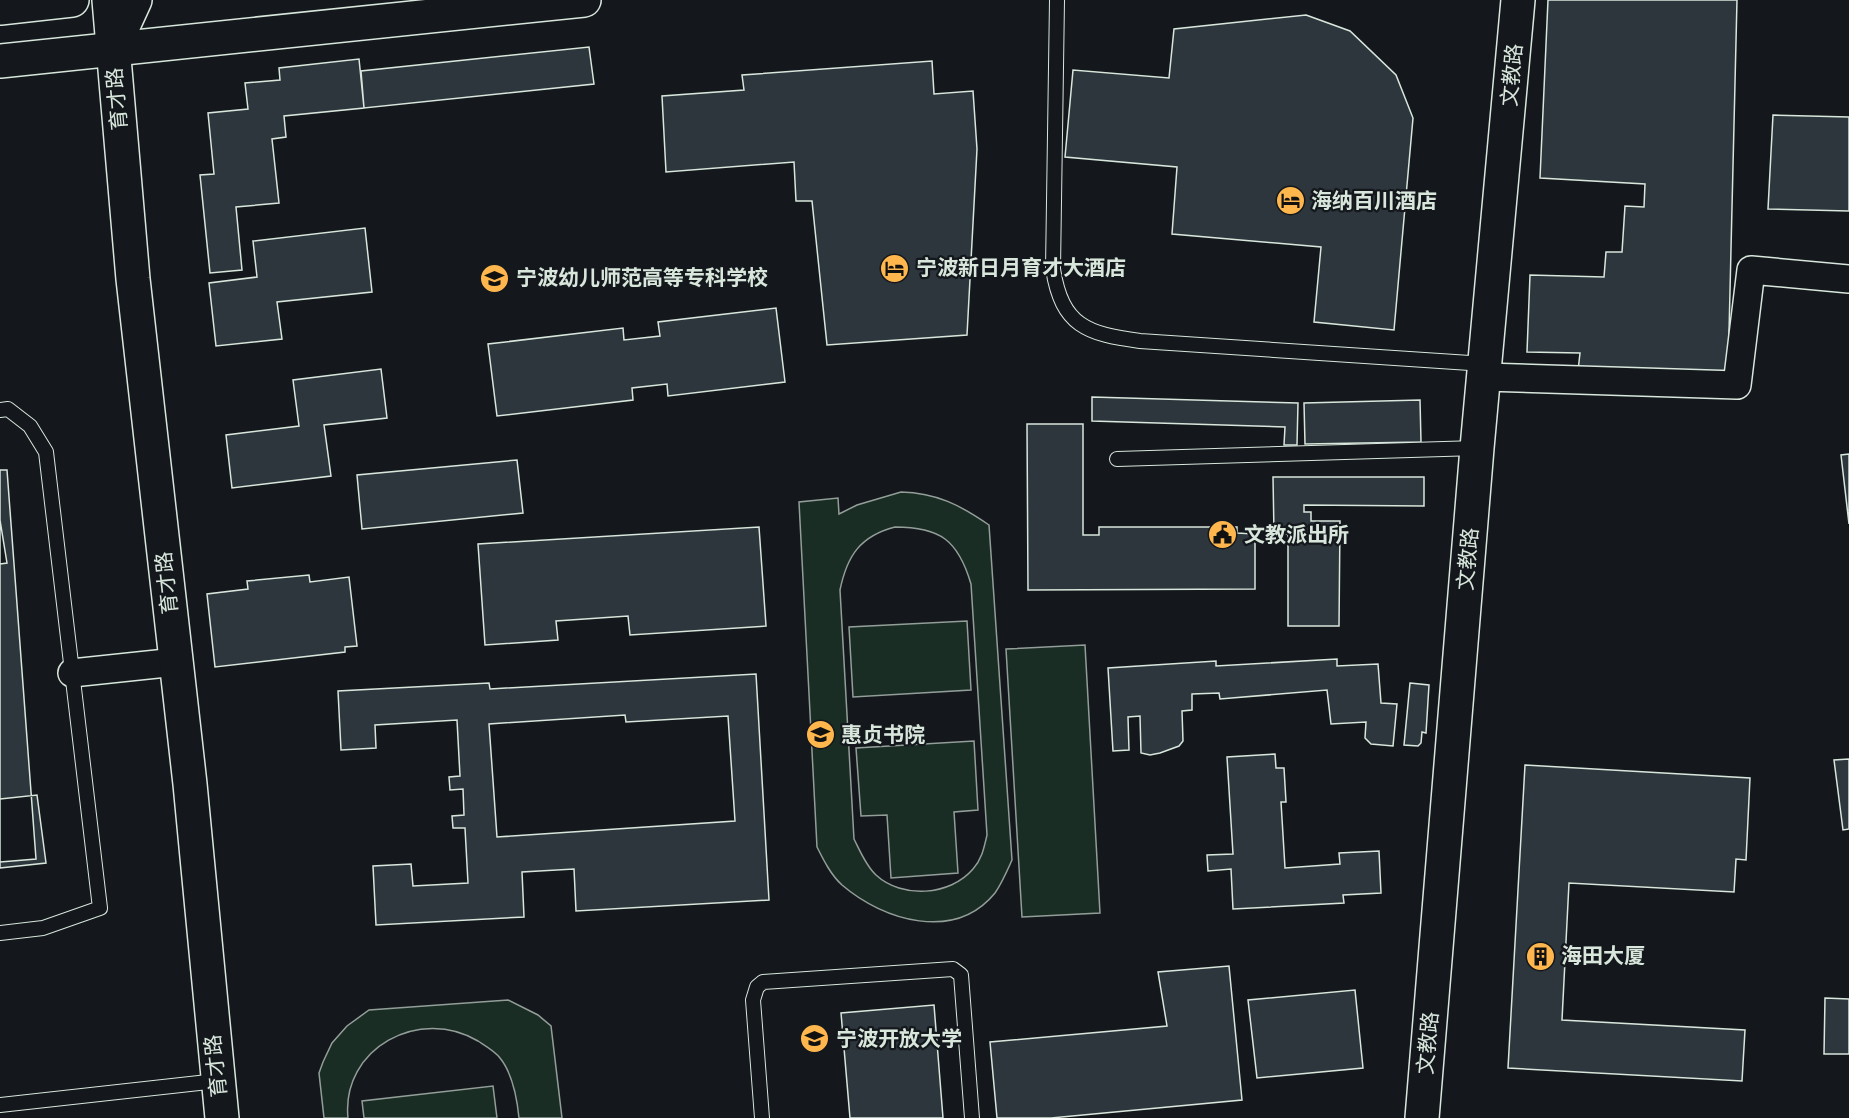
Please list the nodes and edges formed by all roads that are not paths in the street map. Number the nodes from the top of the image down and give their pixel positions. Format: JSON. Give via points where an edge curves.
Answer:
{"nodes":[{"id":1,"x":72,"y":0,"type":"edge"},
{"id":2,"x":109,"y":0,"type":"edge"},
{"id":3,"x":135,"y":0,"type":"edge"},
{"id":4,"x":584,"y":0,"type":"edge"},
{"id":5,"x":1057,"y":0,"type":"edge"},
{"id":6,"x":1518,"y":0,"type":"edge"},
{"id":7,"x":0,"y":8,"type":"edge"},
{"id":8,"x":113,"y":48,"type":"junction"},
{"id":9,"x":0,"y":61,"type":"edge"},
{"id":10,"x":1849,"y":279,"type":"edge"},
{"id":11,"x":1486,"y":370,"type":"junction"},
{"id":12,"x":0,"y":410,"type":"edge"},
{"id":13,"x":1477,"y":448,"type":"junction"},
{"id":14,"x":1117,"y":459,"type":"dead end"},
{"id":15,"x":176,"y":662,"type":"junction"},
{"id":16,"x":72,"y":673,"type":"junction"},
{"id":17,"x":0,"y":933,"type":"edge"},
{"id":18,"x":218,"y":1081,"type":"junction"},
{"id":19,"x":0,"y":1105,"type":"edge"},
{"id":20,"x":222,"y":1118,"type":"edge"},
{"id":21,"x":762,"y":1118,"type":"edge"},
{"id":22,"x":972,"y":1118,"type":"edge"},
{"id":23,"x":1422,"y":1118,"type":"edge"}],
"edges":[{"from":1,"to":7,"type":"main road"},
{"from":2,"to":8,"type":"main road","name":"育才路"},
{"from":3,"to":8,"type":"main road","name":"育才路"},
{"from":4,"to":8,"type":"main road"},
{"from":5,"to":11,"type":"lane","via":[[1053,269],[1056,290],[1078,323],[1093,332],[1140,341]]},
{"from":6,"to":11,"type":"main road","name":"文教路"},
{"from":8,"to":9,"type":"main road"},
{"from":8,"to":15,"type":"main road","name":"育才路","via":[[133,279]]},
{"from":10,"to":11,"type":"street","via":[[1751,270],[1737,385]]},
{"from":11,"to":13,"type":"main road","name":"文教路"},
{"from":12,"to":16,"type":"lane","via":[[8,409],[30,426],[46,452]]},
{"from":13,"to":14,"type":"lane"},
{"from":13,"to":23,"type":"main road","name":"文教路"},
{"from":15,"to":16,"type":"street"},
{"from":15,"to":18,"type":"main road","name":"育才路"},
{"from":16,"to":17,"type":"lane","via":[[100,908],[43,928]]},
{"from":18,"to":19,"type":"lane"},
{"from":18,"to":20,"type":"main road","name":"育才路"},
{"from":21,"to":22,"type":"lane","via":[[753,1000],[763,982],[953,969],[961,975]]}]}
